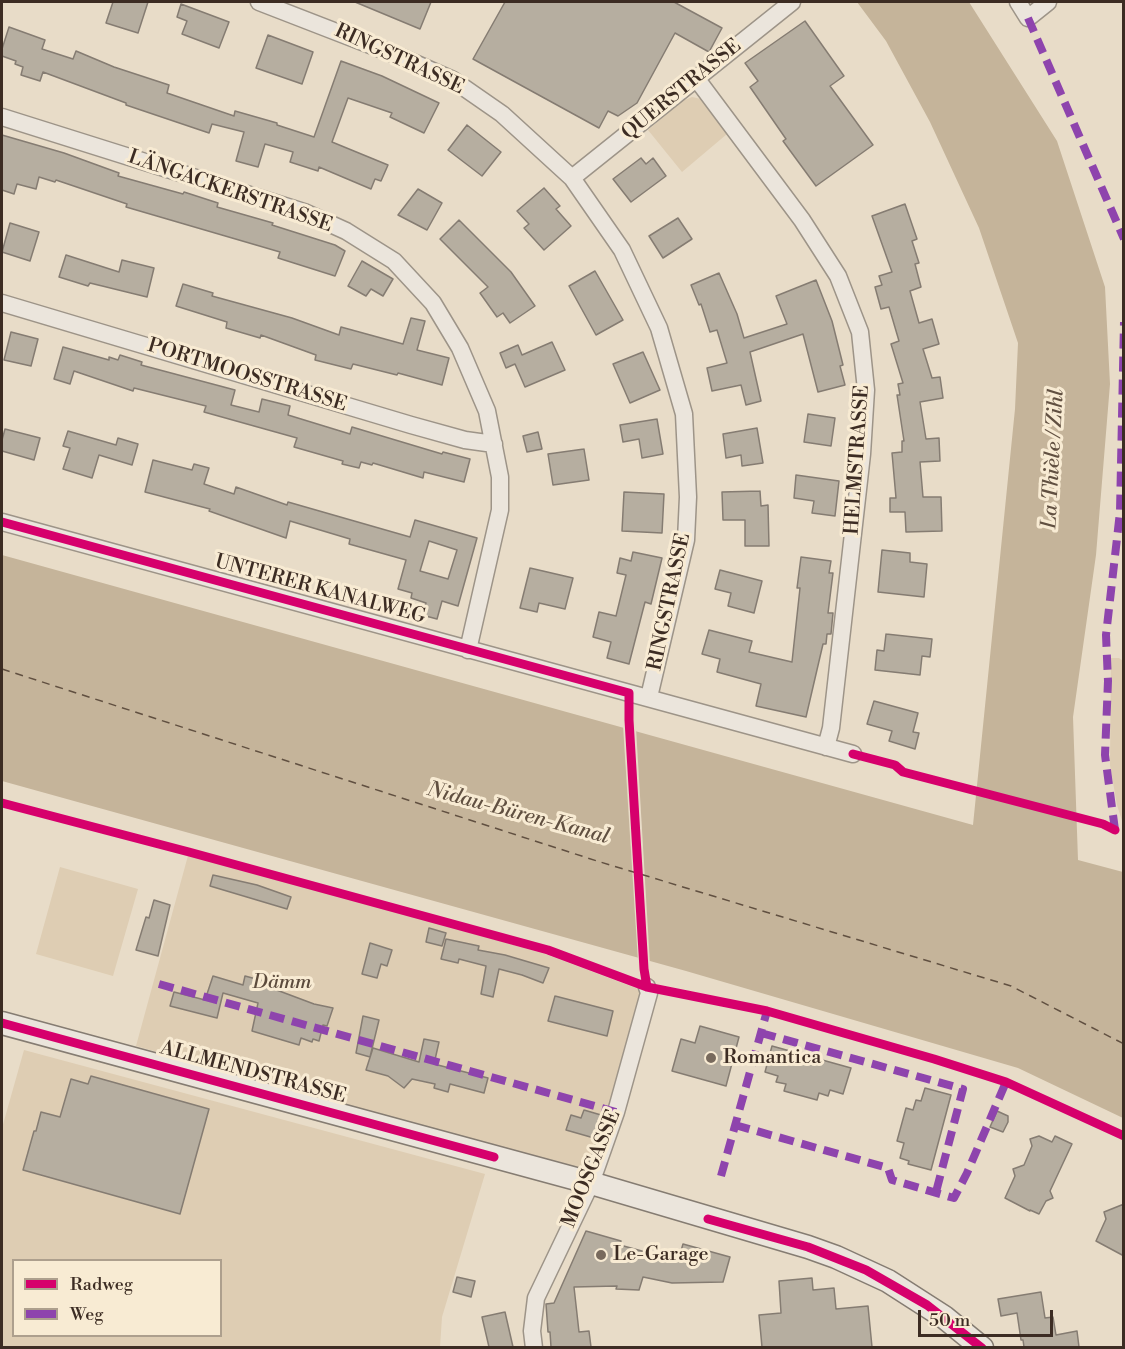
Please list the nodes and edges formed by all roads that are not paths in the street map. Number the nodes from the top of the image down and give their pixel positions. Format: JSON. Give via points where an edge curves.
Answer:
{"nodes":[{"id":1,"x":259,"y":2,"type":"edge"},
{"id":2,"x":792,"y":2,"type":"edge"},
{"id":3,"x":1018,"y":2,"type":"edge"},
{"id":4,"x":1048,"y":2,"type":"edge"},
{"id":5,"x":696,"y":78,"type":"junction"},
{"id":6,"x":2,"y":117,"type":"edge"},
{"id":7,"x":572,"y":178,"type":"junction"},
{"id":8,"x":2,"y":303,"type":"edge"},
{"id":9,"x":494,"y":444,"type":"junction"},
{"id":10,"x":2,"y":522,"type":"edge"},
{"id":11,"x":468,"y":650,"type":"junction"},
{"id":12,"x":649,"y":697,"type":"junction"},
{"id":13,"x":826,"y":747,"type":"junction"},
{"id":14,"x":853,"y":754,"type":"dead end"},
{"id":15,"x":647,"y":987,"type":"dead end"},
{"id":16,"x":2,"y":1023,"type":"edge"},
{"id":17,"x":591,"y":1183,"type":"junction"},
{"id":18,"x":534,"y":1347,"type":"edge"},
{"id":19,"x":982,"y":1347,"type":"edge"}],
"edges":[{"from":1,"to":7,"type":"street","name":"RINGSTRASSE","via":[[453,80],[502,114]]},
{"from":2,"to":5,"type":"street","name":"QUERSTRASSE"},
{"from":3,"to":4,"type":"street","via":[[1028,18]]},
{"from":5,"to":7,"type":"street","name":"QUERSTRASSE"},
{"from":5,"to":13,"type":"street","name":"HELMSTRASSE","via":[[802,220],[838,276],[860,332],[866,390],[862,454]]},
{"from":6,"to":9,"type":"street","name":"LÄNGACKERSTRASSE","via":[[304,212],[346,231],[394,261],[433,303],[460,348],[487,411]]},
{"from":7,"to":12,"type":"street","name":"RINGSTRASSE","via":[[622,250],[658,328],[684,414],[686,540]]},
{"from":8,"to":9,"type":"street","name":"PORTMOOSSTRASSE","via":[[411,425]]},
{"from":9,"to":11,"type":"street","name":"LÄNGACKERSTRASSE","via":[[500,510]]},
{"from":10,"to":11,"type":"street","name":"UNTERER KANALWEG"},
{"from":11,"to":12,"type":"street","name":"UNTERER KANALWEG"},
{"from":12,"to":13,"type":"street","name":"UNTERER KANALWEG"},
{"from":13,"to":14,"type":"street","name":"UNTERER KANALWEG"},
{"from":15,"to":17,"type":"street","name":"MOOSGASSE","via":[[649,993],[616,1112]]},
{"from":16,"to":17,"type":"main road","name":"ALLMENDSTRASSE"},
{"from":17,"to":18,"type":"street","name":"MOOSGASSE","via":[[536,1298]]},
{"from":17,"to":19,"type":"main road","name":"ALLMENDSTRASSE","via":[[836,1257],[907,1292]]}]}
